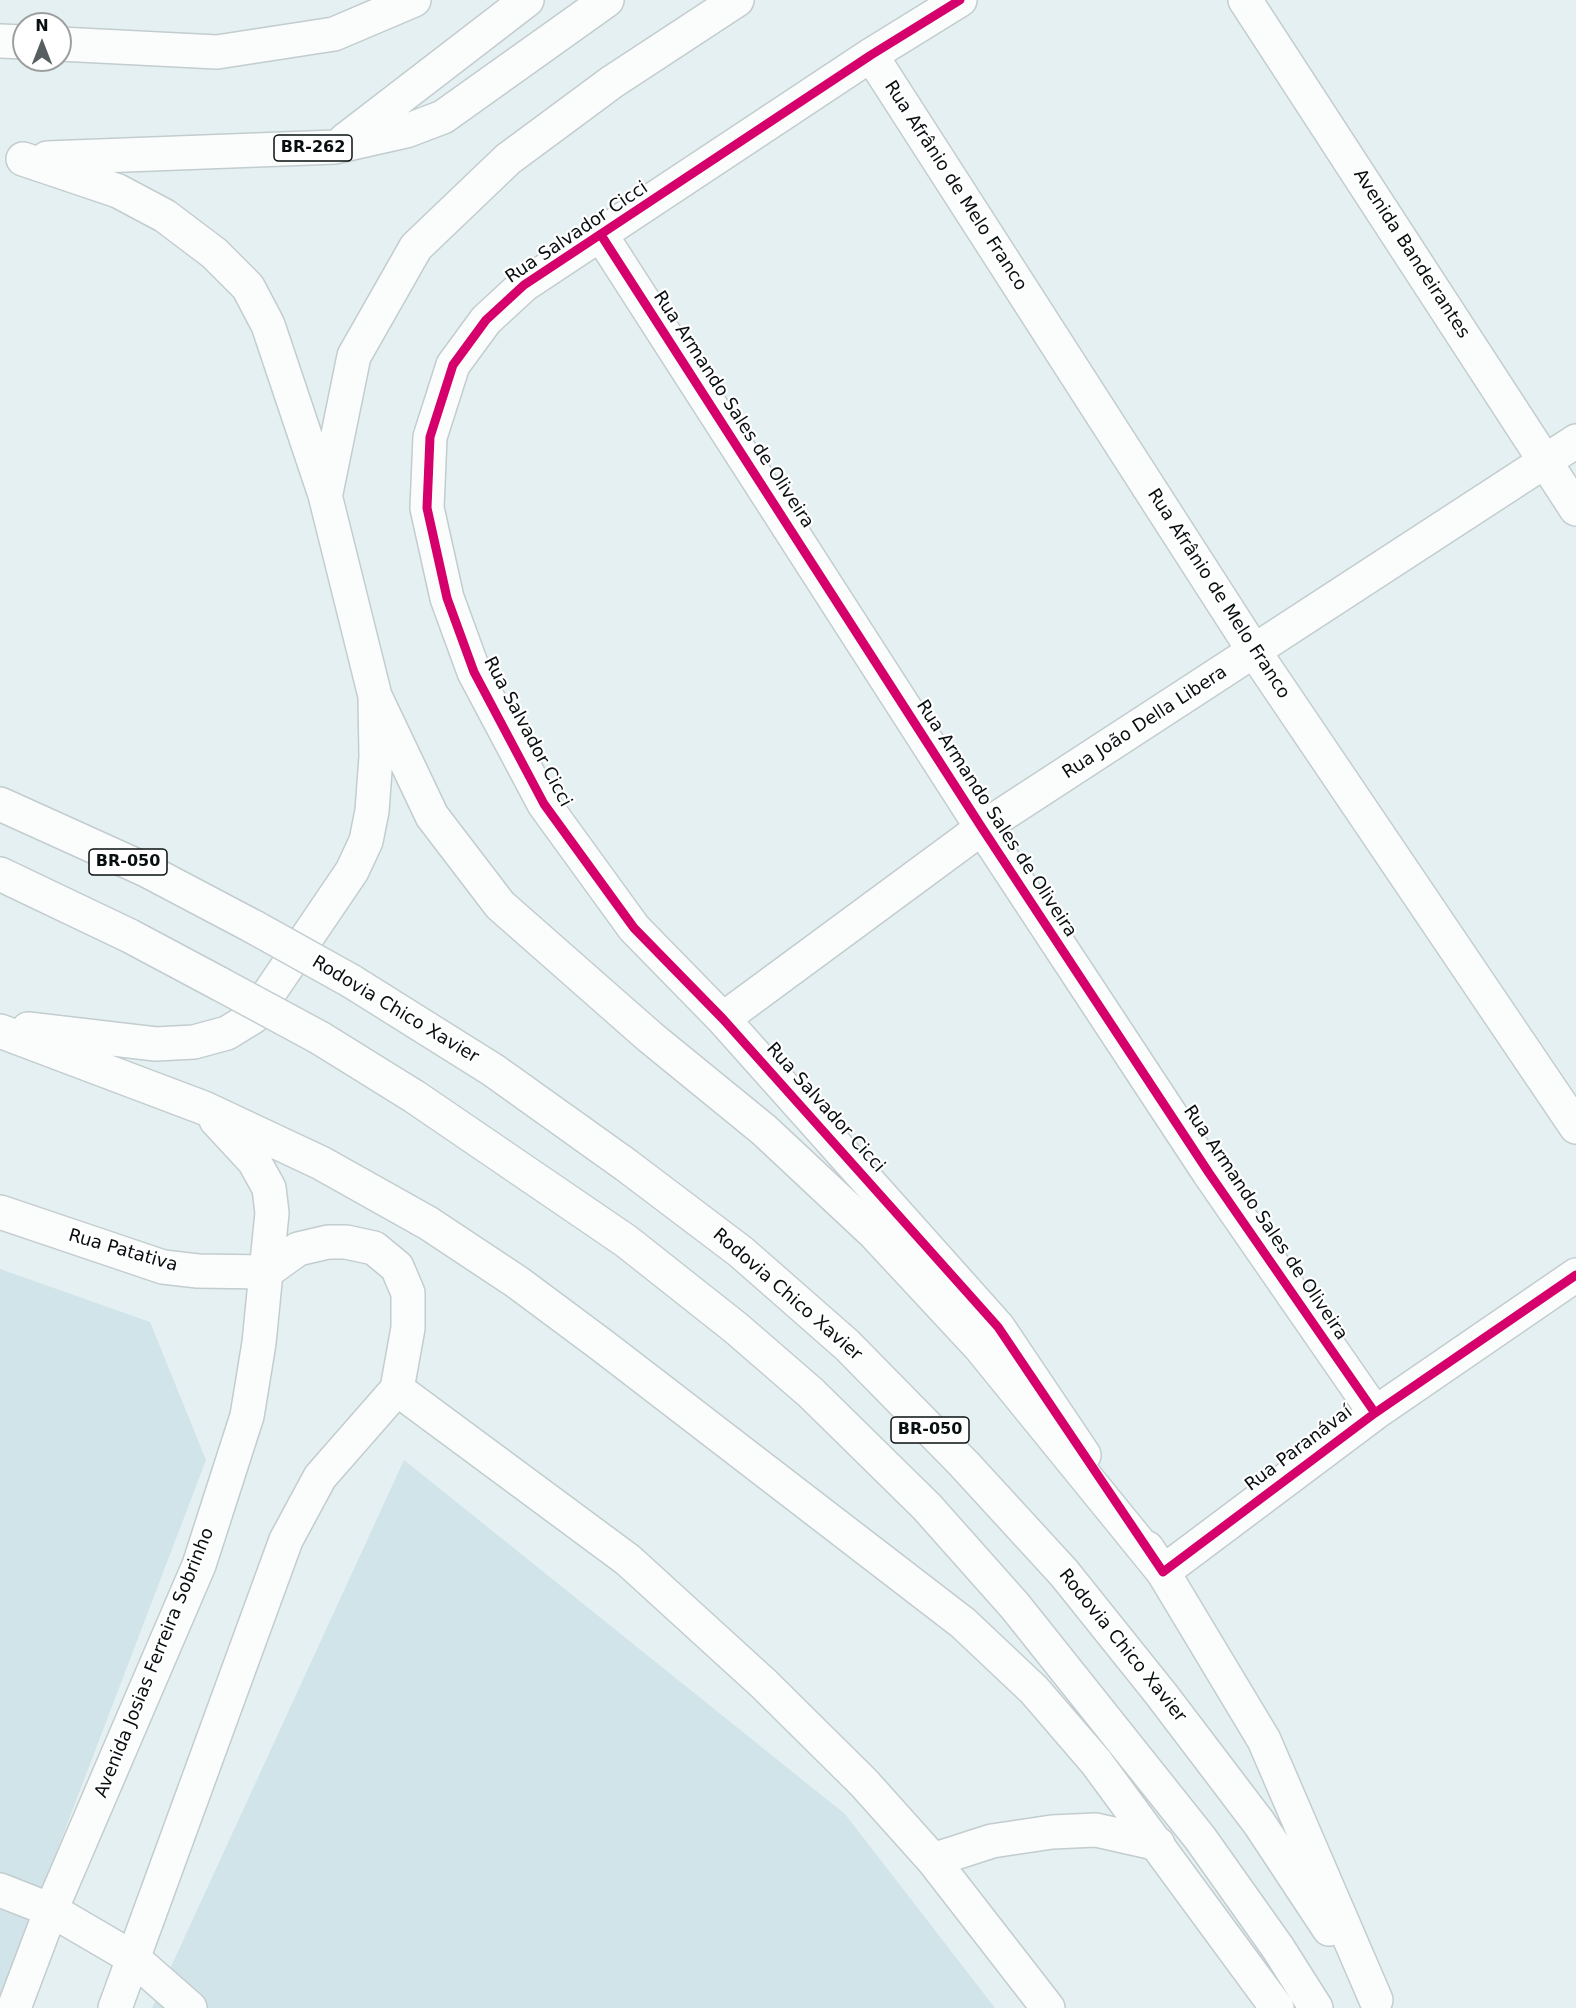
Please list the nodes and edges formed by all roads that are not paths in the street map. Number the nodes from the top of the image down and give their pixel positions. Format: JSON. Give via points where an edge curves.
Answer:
{"nodes":[{"id":1,"x":414,"y":0,"type":"edge"},
{"id":2,"x":527,"y":0,"type":"edge"},
{"id":3,"x":607,"y":0,"type":"edge"},
{"id":4,"x":737,"y":0,"type":"edge"},
{"id":5,"x":960,"y":0,"type":"edge"},
{"id":6,"x":1245,"y":0,"type":"edge"},
{"id":7,"x":72,"y":45,"type":"edge"},
{"id":8,"x":871,"y":55,"type":"junction"},
{"id":9,"x":335,"y":147,"type":"junction"},
{"id":10,"x":11,"y":159,"type":"edge"},
{"id":11,"x":601,"y":235,"type":"junction"},
{"id":12,"x":1576,"y":441,"type":"edge"},
{"id":13,"x":1546,"y":461,"type":"junction"},
{"id":14,"x":326,"y":495,"type":"junction"},
{"id":15,"x":1576,"y":509,"type":"edge"},
{"id":16,"x":1254,"y":651,"type":"junction"},
{"id":17,"x":375,"y":696,"type":"junction"},
{"id":18,"x":0,"y":804,"type":"edge"},
{"id":19,"x":982,"y":828,"type":"junction"},
{"id":20,"x":0,"y":874,"type":"edge"},
{"id":21,"x":723,"y":1019,"type":"junction"},
{"id":22,"x":0,"y":1029,"type":"edge"},
{"id":23,"x":204,"y":1108,"type":"junction"},
{"id":24,"x":1576,"y":1127,"type":"edge"},
{"id":25,"x":0,"y":1212,"type":"edge"},
{"id":26,"x":266,"y":1272,"type":"junction"},
{"id":27,"x":1576,"y":1275,"type":"edge"},
{"id":28,"x":397,"y":1389,"type":"junction"},
{"id":29,"x":1375,"y":1413,"type":"junction"},
{"id":30,"x":1163,"y":1572,"type":"junction"},
{"id":31,"x":1158,"y":1844,"type":"junction"},
{"id":32,"x":933,"y":1860,"type":"junction"},
{"id":33,"x":0,"y":1890,"type":"edge"},
{"id":34,"x":51,"y":1910,"type":"junction"},
{"id":35,"x":133,"y":1958,"type":"junction"},
{"id":36,"x":1378,"y":2004,"type":"edge"},
{"id":37,"x":14,"y":2008,"type":"edge"},
{"id":38,"x":115,"y":2008,"type":"edge"},
{"id":39,"x":190,"y":2008,"type":"edge"},
{"id":40,"x":1047,"y":2008,"type":"edge"},
{"id":41,"x":1277,"y":2008,"type":"edge"},
{"id":42,"x":1316,"y":2008,"type":"edge"}],
"edges":[{"from":1,"to":7,"type":"main road","via":[[334,34],[217,52]]},
{"from":2,"to":9,"type":"main road"},
{"from":3,"to":9,"type":"main road","number":"BR-262","via":[[443,117],[406,131]]},
{"from":4,"to":14,"type":"main road","via":[[612,82],[508,159],[416,247],[354,356]]},
{"from":5,"to":8,"type":"main road","name":"Rua Salvador Cicci"},
{"from":6,"to":13,"type":"main road","name":"Avenida Bandeirantes"},
{"from":8,"to":11,"type":"main road","name":"Rua Salvador Cicci"},
{"from":8,"to":16,"type":"main road","name":"Rua Afrânio de Melo Franco"},
{"from":9,"to":10,"type":"main road","number":"BR-262"},
{"from":10,"to":14,"type":"main road","via":[[118,190],[165,216],[214,253],[248,286],[268,325]]},
{"from":11,"to":19,"type":"main road","name":"Rua Armando Sales de Oliveira"},
{"from":11,"to":21,"type":"main road","name":"Rua Salvador Cicci","via":[[524,285],[486,320],[453,365],[430,437],[427,508],[447,598],[474,672],[544,804],[634,928]]},
{"from":12,"to":13,"type":"main road","name":"Rua João Della Libera"},
{"from":13,"to":15,"type":"main road","name":"Avenida Bandeirantes"},
{"from":13,"to":16,"type":"main road","name":"Rua João Della Libera"},
{"from":14,"to":17,"type":"main road"},
{"from":16,"to":19,"type":"main road","name":"Rua João Della Libera"},
{"from":16,"to":24,"type":"main road","name":"Rua Afrânio de Melo Franco"},
{"from":17,"to":22,"type":"main road","via":[[376,757],[366,841],[352,871],[253,1017],[227,1033],[194,1042],[156,1044],[118,1037]]},
{"from":17,"to":30,"type":"main road","via":[[432,816],[500,904],[650,1037],[764,1130],[874,1233],[980,1347]]},
{"from":18,"to":36,"type":"main road","name":"Rodovia Chico Xavier","number":"BR-050","bridge":true,"via":[[135,865],[351,981],[493,1070],[741,1252],[847,1345],[1064,1573],[1259,1823]]},
{"from":19,"to":21,"type":"main road","name":"Rua João Della Libera"},
{"from":19,"to":29,"type":"main road","name":"Rua Armando Sales de Oliveira","via":[[1209,1173]]},
{"from":20,"to":42,"type":"main road","number":"BR-050","bridge":true,"via":[[130,936],[321,1038],[626,1241],[736,1328],[811,1393],[927,1508],[1015,1606],[1200,1838]]},
{"from":21,"to":30,"type":"main road","name":"Rua Salvador Cicci","via":[[998,1327]]},
{"from":22,"to":23,"type":"main road"},
{"from":23,"to":26,"type":"main road","name":"Avenida Josias Ferreira Sobrinho","via":[[254,1161],[269,1188],[272,1213]]},
{"from":23,"to":31,"type":"main road","via":[[321,1163],[428,1223],[517,1282],[963,1623],[1034,1690],[1096,1762]]},
{"from":25,"to":26,"type":"main road","name":"Rua Patativa","via":[[164,1267]]},
{"from":26,"to":28,"type":"main road","via":[[298,1249],[336,1241],[375,1248],[397,1267],[408,1293],[408,1328]]},
{"from":26,"to":34,"type":"main road","name":"Avenida Josias Ferreira Sobrinho","via":[[247,1416],[199,1565]]},
{"from":27,"to":29,"type":"main road","name":"Rua Paranávaí"},
{"from":28,"to":32,"type":"main road","via":[[628,1560],[764,1684],[864,1783]]},
{"from":28,"to":35,"type":"main road","via":[[321,1477],[286,1540]]},
{"from":29,"to":30,"type":"main road","name":"Rua Paranávaí"},
{"from":30,"to":36,"type":"main road","via":[[1264,1740]]},
{"from":31,"to":32,"type":"main road","via":[[1096,1830],[1052,1832],[992,1842]]},
{"from":31,"to":41,"type":"main road"},
{"from":32,"to":40,"type":"main road"},
{"from":33,"to":34,"type":"main road"},
{"from":34,"to":35,"type":"main road"},
{"from":34,"to":37,"type":"main road","name":"Avenida Josias Ferreira Sobrinho"},
{"from":35,"to":38,"type":"main road"},
{"from":35,"to":39,"type":"main road"}]}
